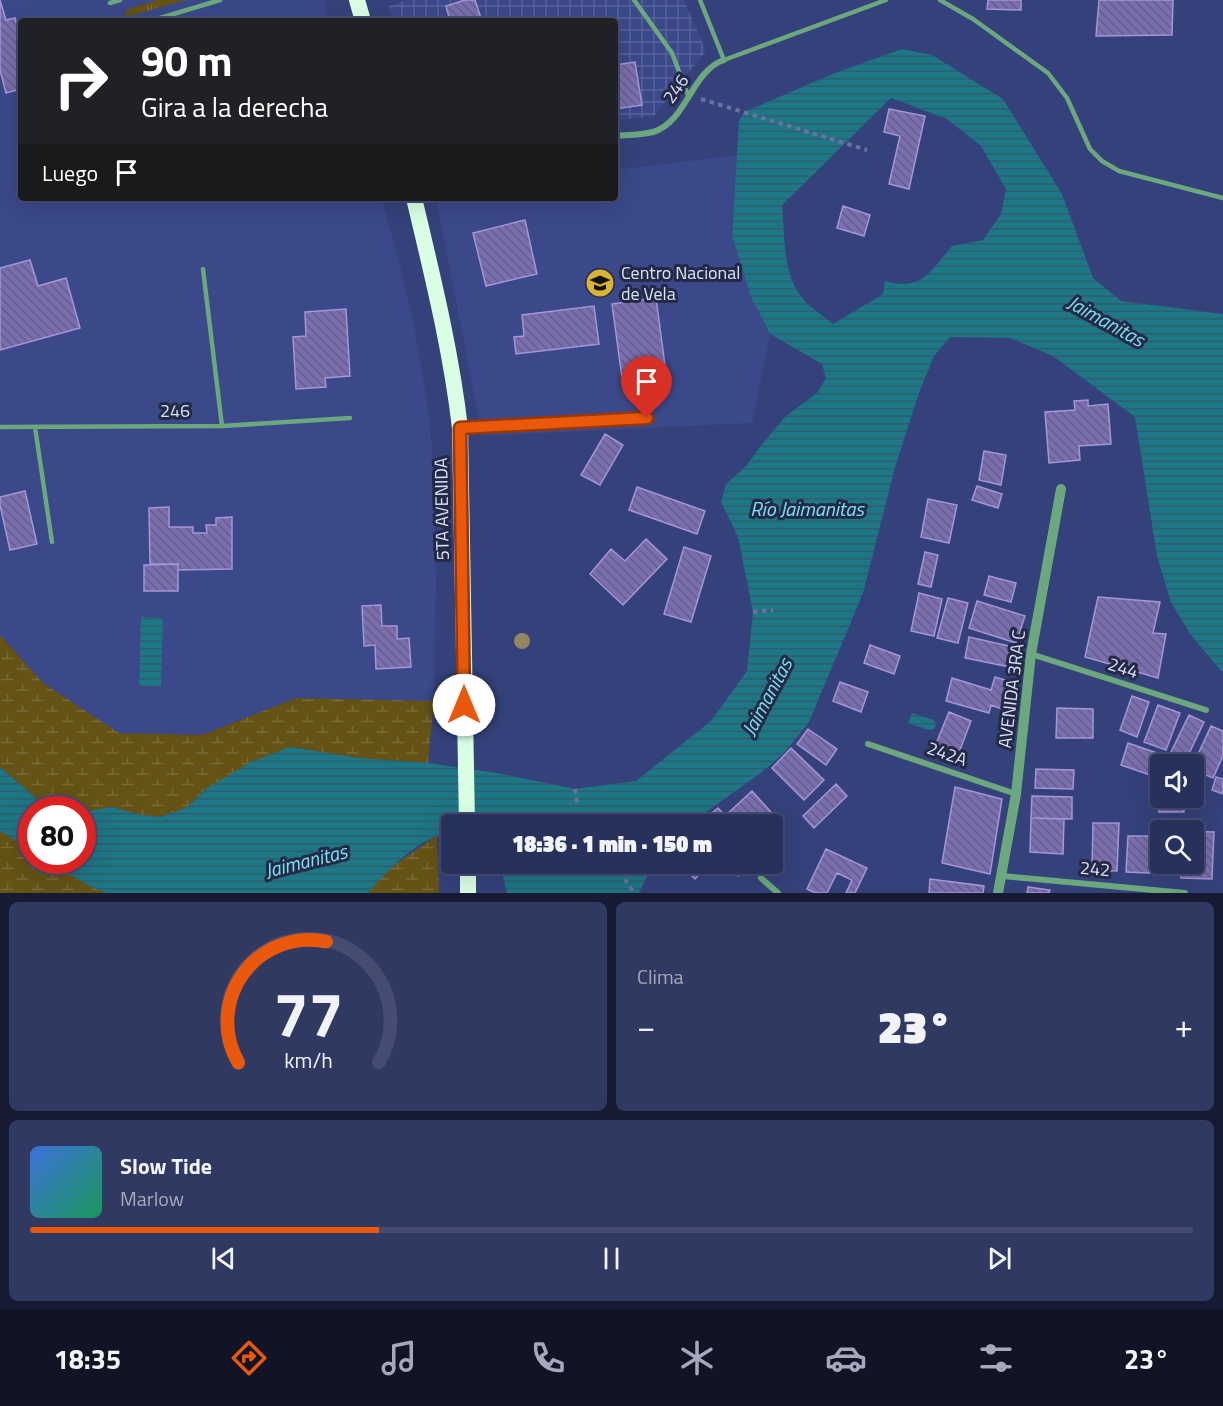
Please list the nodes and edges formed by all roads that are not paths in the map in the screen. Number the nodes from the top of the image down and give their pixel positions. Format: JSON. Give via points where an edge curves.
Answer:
{"nodes":[{"id":1,"x":120,"y":0,"type":"edge"},
{"id":2,"x":220,"y":0,"type":"edge"},
{"id":3,"x":357,"y":0,"type":"edge"},
{"id":4,"x":634,"y":0,"type":"edge"},
{"id":5,"x":700,"y":0,"type":"edge"},
{"id":6,"x":886,"y":0,"type":"edge"},
{"id":7,"x":940,"y":0,"type":"edge"},
{"id":8,"x":110,"y":3,"type":"dead end"},
{"id":9,"x":160,"y":18,"type":"edge"},
{"id":10,"x":362,"y":18,"type":"edge"},
{"id":11,"x":724,"y":60,"type":"junction"},
{"id":12,"x":688,"y":95,"type":"junction"},
{"id":13,"x":618,"y":136,"type":"edge"},
{"id":14,"x":1223,"y":198,"type":"edge"},
{"id":15,"x":415,"y":201,"type":"edge"},
{"id":16,"x":203,"y":269,"type":"dead end"},
{"id":17,"x":350,"y":418,"type":"dead end"},
{"id":18,"x":647,"y":418,"type":"dead end"},
{"id":19,"x":222,"y":426,"type":"junction"},
{"id":20,"x":0,"y":427,"type":"edge"},
{"id":21,"x":35,"y":427,"type":"junction"},
{"id":22,"x":460,"y":428,"type":"junction"},
{"id":23,"x":1061,"y":489,"type":"dead end"},
{"id":24,"x":52,"y":542,"type":"dead end"},
{"id":25,"x":1031,"y":654,"type":"junction"},
{"id":26,"x":1206,"y":710,"type":"dead end"},
{"id":27,"x":868,"y":744,"type":"dead end"},
{"id":28,"x":1016,"y":794,"type":"junction"},
{"id":29,"x":467,"y":814,"type":"edge"},
{"id":30,"x":468,"y":874,"type":"edge"},
{"id":31,"x":1003,"y":876,"type":"junction"},
{"id":32,"x":761,"y":878,"type":"dead end"},
{"id":33,"x":468,"y":893,"type":"edge"},
{"id":34,"x":778,"y":893,"type":"edge"},
{"id":35,"x":998,"y":893,"type":"edge"},
{"id":36,"x":1185,"y":893,"type":"edge"}],
"edges":[{"from":1,"to":8,"type":"lane"},
{"from":2,"to":9,"type":"lane"},
{"from":3,"to":10,"type":"highway"},
{"from":4,"to":12,"type":"lane","via":[[672,53]]},
{"from":5,"to":11,"type":"lane"},
{"from":6,"to":11,"type":"lane"},
{"from":7,"to":14,"type":"lane","via":[[1048,74],[1067,98],[1090,149],[1102,161],[1119,171]]},
{"from":11,"to":12,"type":"street","name":"246","via":[[714,63]]},
{"from":12,"to":13,"type":"street","name":"246","via":[[675,117],[654,131]]},
{"from":15,"to":22,"type":"highway","name":"5TA AVENIDA","via":[[455,382]]},
{"from":16,"to":19,"type":"lane"},
{"from":17,"to":19,"type":"lane","name":"246"},
{"from":18,"to":22,"type":"lane"},
{"from":19,"to":21,"type":"lane","name":"246"},
{"from":20,"to":21,"type":"lane","name":"246"},
{"from":21,"to":24,"type":"lane"},
{"from":22,"to":29,"type":"highway","name":"5TA AVENIDA"},
{"from":23,"to":25,"type":"street","name":"AVENIDA 3RA C"},
{"from":25,"to":26,"type":"street","name":"244"},
{"from":25,"to":28,"type":"street","name":"AVENIDA 3RA C"},
{"from":27,"to":28,"type":"street","name":"242A"},
{"from":28,"to":31,"type":"street","name":"AVENIDA 3RA C"},
{"from":30,"to":33,"type":"highway"},
{"from":31,"to":35,"type":"street","name":"AVENIDA 3RA C"},
{"from":31,"to":36,"type":"street","name":"242"},
{"from":32,"to":34,"type":"street"}]}
